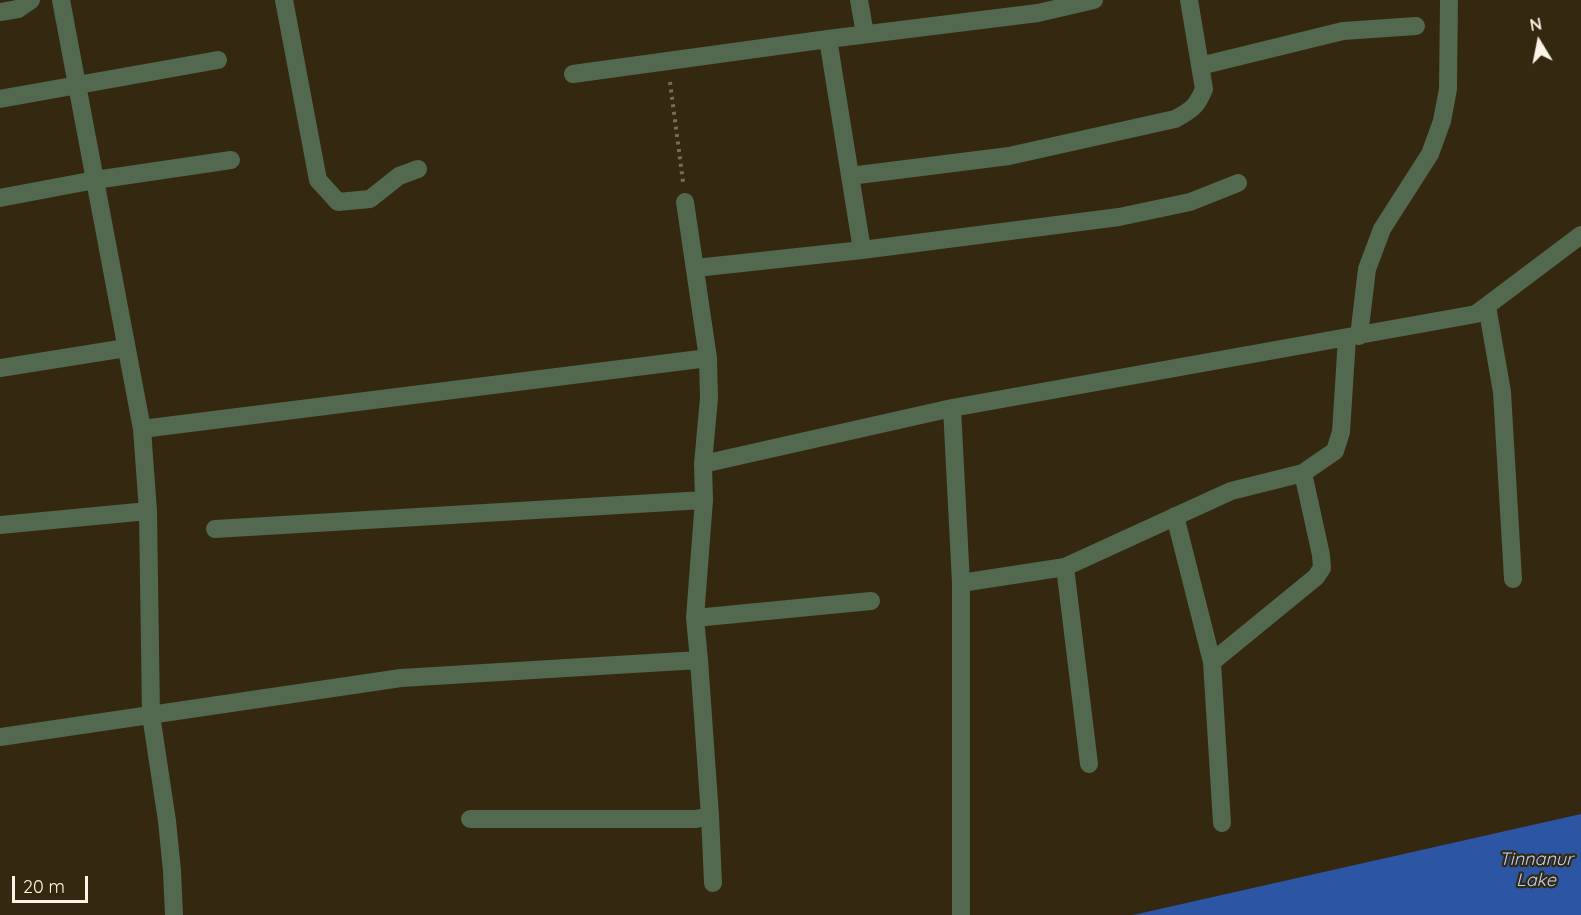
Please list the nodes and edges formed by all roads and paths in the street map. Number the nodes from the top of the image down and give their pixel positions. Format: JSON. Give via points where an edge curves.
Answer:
{"nodes":[{"id":1,"x":31,"y":0,"type":"edge"},
{"id":2,"x":61,"y":0,"type":"edge"},
{"id":3,"x":284,"y":0,"type":"edge"},
{"id":4,"x":859,"y":0,"type":"edge"},
{"id":5,"x":1094,"y":0,"type":"edge"},
{"id":6,"x":1190,"y":0,"type":"edge"},
{"id":7,"x":1449,"y":0,"type":"edge"},
{"id":8,"x":0,"y":12,"type":"edge"},
{"id":9,"x":1416,"y":26,"type":"dead end"},
{"id":10,"x":865,"y":34,"type":"junction"},
{"id":11,"x":828,"y":39,"type":"junction"},
{"id":12,"x":218,"y":60,"type":"dead end"},
{"id":13,"x":668,"y":61,"type":"junction"},
{"id":14,"x":1200,"y":66,"type":"junction"},
{"id":15,"x":573,"y":74,"type":"dead end"},
{"id":16,"x":77,"y":85,"type":"junction"},
{"id":17,"x":0,"y":99,"type":"edge"},
{"id":18,"x":231,"y":160,"type":"dead end"},
{"id":19,"x":418,"y":169,"type":"dead end"},
{"id":20,"x":850,"y":176,"type":"junction"},
{"id":21,"x":95,"y":180,"type":"junction"},
{"id":22,"x":1238,"y":183,"type":"dead end"},
{"id":23,"x":0,"y":198,"type":"edge"},
{"id":24,"x":685,"y":202,"type":"joint"},
{"id":25,"x":1581,"y":235,"type":"edge"},
{"id":26,"x":862,"y":250,"type":"junction"},
{"id":27,"x":696,"y":268,"type":"junction"},
{"id":28,"x":1487,"y":306,"type":"junction"},
{"id":29,"x":1353,"y":337,"type":"junction"},
{"id":30,"x":126,"y":348,"type":"junction"},
{"id":31,"x":708,"y":358,"type":"junction"},
{"id":32,"x":0,"y":368,"type":"edge"},
{"id":33,"x":952,"y":408,"type":"junction"},
{"id":34,"x":142,"y":429,"type":"junction"},
{"id":35,"x":703,"y":464,"type":"junction"},
{"id":36,"x":1303,"y":472,"type":"junction"},
{"id":37,"x":704,"y":500,"type":"junction"},
{"id":38,"x":148,"y":511,"type":"junction"},
{"id":39,"x":1175,"y":516,"type":"junction"},
{"id":40,"x":0,"y":525,"type":"edge"},
{"id":41,"x":215,"y":529,"type":"dead end"},
{"id":42,"x":1065,"y":567,"type":"junction"},
{"id":43,"x":1513,"y":579,"type":"dead end"},
{"id":44,"x":961,"y":583,"type":"junction"},
{"id":45,"x":871,"y":601,"type":"dead end"},
{"id":46,"x":695,"y":618,"type":"junction"},
{"id":47,"x":699,"y":660,"type":"junction"},
{"id":48,"x":1212,"y":662,"type":"junction"},
{"id":49,"x":151,"y":715,"type":"junction"},
{"id":50,"x":0,"y":737,"type":"edge"},
{"id":51,"x":1089,"y":764,"type":"dead end"},
{"id":52,"x":710,"y":816,"type":"junction"},
{"id":53,"x":470,"y":819,"type":"dead end"},
{"id":54,"x":1222,"y":823,"type":"dead end"},
{"id":55,"x":713,"y":883,"type":"dead end"},
{"id":56,"x":174,"y":915,"type":"edge"},
{"id":57,"x":961,"y":915,"type":"edge"}],
"edges":[{"from":1,"to":8,"type":"street","via":[[18,9]]},
{"from":2,"to":16,"type":"street"},
{"from":3,"to":19,"type":"street","via":[[318,180],[338,202],[370,199],[399,176]]},
{"from":4,"to":10,"type":"street"},
{"from":5,"to":10,"type":"street","via":[[1038,13]]},
{"from":6,"to":14,"type":"street"},
{"from":7,"to":29,"type":"street","via":[[1448,89],[1442,121],[1430,154],[1382,228],[1367,269]]},
{"from":9,"to":14,"type":"street","via":[[1343,32]]},
{"from":10,"to":11,"type":"street"},
{"from":11,"to":13,"type":"street"},
{"from":11,"to":20,"type":"street"},
{"from":12,"to":16,"type":"street"},
{"from":13,"to":15,"type":"street"},
{"from":13,"to":24,"type":"path"},
{"from":14,"to":20,"type":"street","via":[[1204,89],[1199,101],[1175,119],[1009,156]]},
{"from":16,"to":17,"type":"street"},
{"from":16,"to":21,"type":"street"},
{"from":18,"to":21,"type":"street"},
{"from":20,"to":26,"type":"street"},
{"from":21,"to":23,"type":"street"},
{"from":21,"to":30,"type":"street"},
{"from":22,"to":26,"type":"street","via":[[1190,202],[1119,217]]},
{"from":24,"to":27,"type":"street"},
{"from":25,"to":28,"type":"street"},
{"from":26,"to":27,"type":"street"},
{"from":27,"to":31,"type":"street"},
{"from":28,"to":29,"type":"street","via":[[1476,314]]},
{"from":28,"to":43,"type":"street","via":[[1502,392]]},
{"from":29,"to":33,"type":"street"},
{"from":29,"to":36,"type":"street","via":[[1335,451]]},
{"from":30,"to":32,"type":"street"},
{"from":30,"to":34,"type":"street"},
{"from":31,"to":34,"type":"street"},
{"from":31,"to":35,"type":"street"},
{"from":33,"to":35,"type":"street"},
{"from":33,"to":44,"type":"street"},
{"from":34,"to":38,"type":"street"},
{"from":35,"to":37,"type":"street"},
{"from":36,"to":39,"type":"street","via":[[1231,491]]},
{"from":36,"to":48,"type":"street","via":[[1322,568]]},
{"from":37,"to":41,"type":"street"},
{"from":37,"to":46,"type":"street"},
{"from":38,"to":40,"type":"street"},
{"from":38,"to":49,"type":"street"},
{"from":39,"to":42,"type":"street"},
{"from":39,"to":48,"type":"street"},
{"from":42,"to":44,"type":"street"},
{"from":42,"to":51,"type":"street"},
{"from":44,"to":57,"type":"street"},
{"from":45,"to":46,"type":"street"},
{"from":46,"to":47,"type":"street"},
{"from":47,"to":49,"type":"street","via":[[401,678]]},
{"from":47,"to":52,"type":"street"},
{"from":48,"to":54,"type":"street"},
{"from":49,"to":50,"type":"street"},
{"from":49,"to":56,"type":"street","via":[[167,821]]},
{"from":52,"to":53,"type":"street"},
{"from":52,"to":55,"type":"street"}]}
